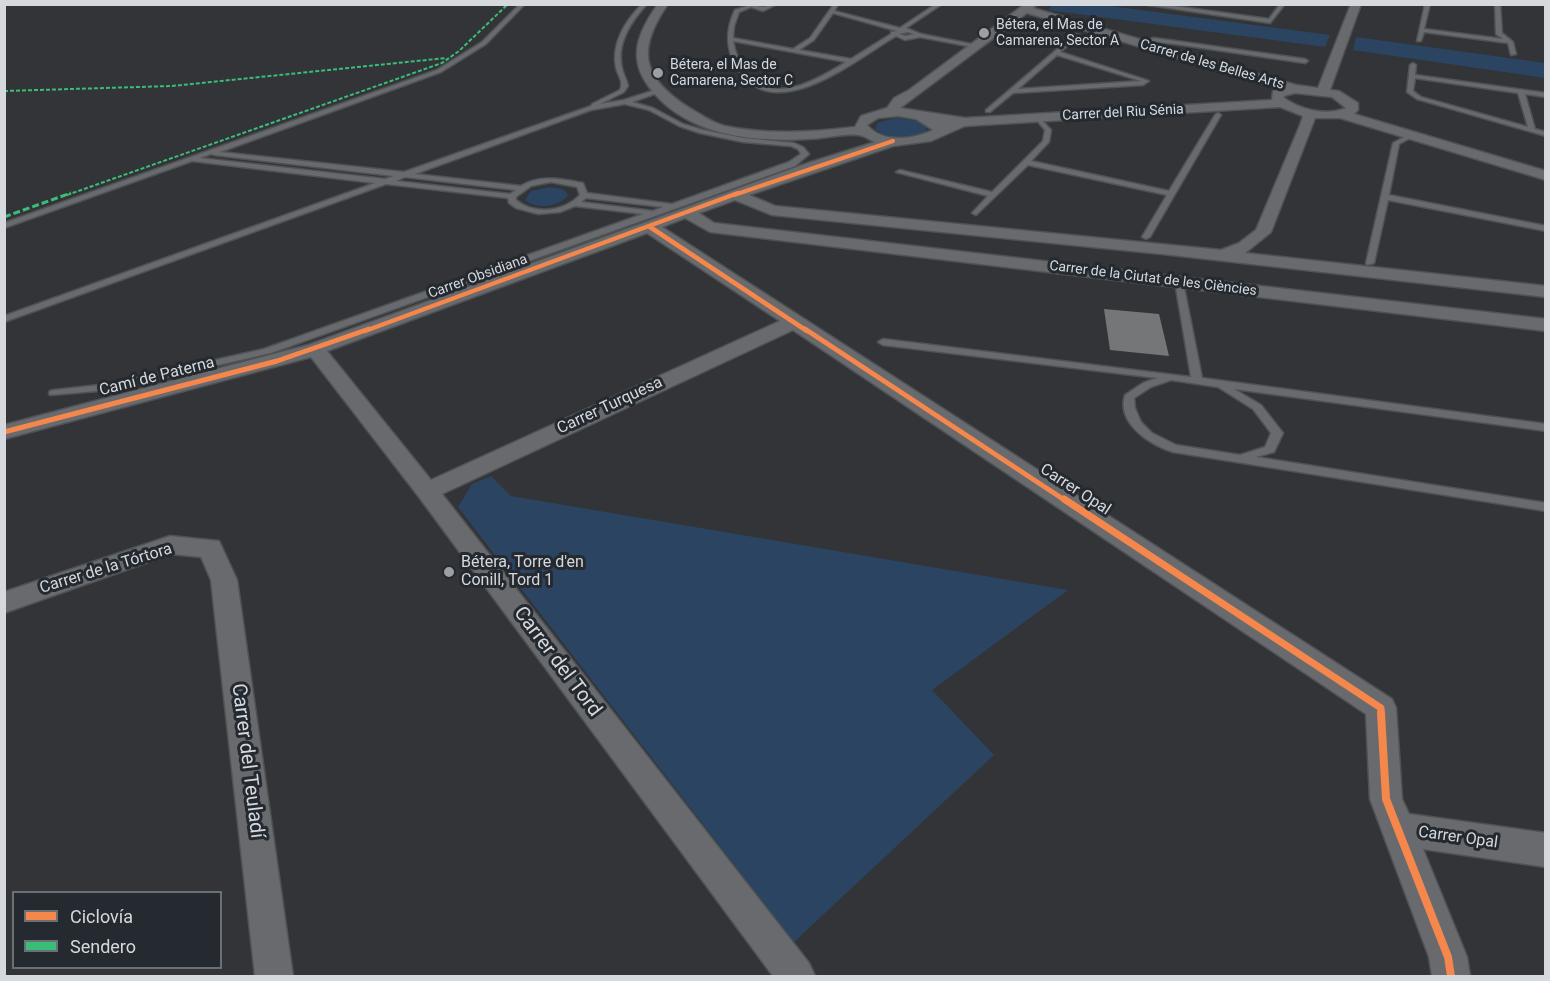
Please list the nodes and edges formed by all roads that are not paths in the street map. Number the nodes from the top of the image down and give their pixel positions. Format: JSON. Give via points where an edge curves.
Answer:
{"nodes":[{"id":1,"x":523,"y":4,"type":"edge"},
{"id":2,"x":645,"y":4,"type":"edge"},
{"id":3,"x":663,"y":4,"type":"edge"},
{"id":4,"x":775,"y":4,"type":"edge"},
{"id":5,"x":837,"y":4,"type":"edge"},
{"id":6,"x":940,"y":4,"type":"edge"},
{"id":7,"x":1144,"y":4,"type":"edge"},
{"id":8,"x":1283,"y":4,"type":"edge"},
{"id":9,"x":1356,"y":4,"type":"edge"},
{"id":10,"x":1428,"y":4,"type":"edge"},
{"id":11,"x":1497,"y":4,"type":"edge"},
{"id":12,"x":748,"y":6,"type":"edge"},
{"id":13,"x":1024,"y":10,"type":"edge"},
{"id":14,"x":833,"y":12,"type":"junction"},
{"id":15,"x":903,"y":30,"type":"junction"},
{"id":16,"x":1421,"y":30,"type":"junction"},
{"id":17,"x":894,"y":35,"type":"junction"},
{"id":18,"x":920,"y":35,"type":"junction"},
{"id":19,"x":1077,"y":35,"type":"junction"},
{"id":20,"x":729,"y":39,"type":"junction"},
{"id":21,"x":1419,"y":40,"type":"dead end"},
{"id":22,"x":1510,"y":42,"type":"junction"},
{"id":23,"x":1138,"y":43,"type":"junction"},
{"id":24,"x":978,"y":46,"type":"junction"},
{"id":25,"x":794,"y":51,"type":"junction"},
{"id":26,"x":1056,"y":53,"type":"junction"},
{"id":27,"x":1513,"y":54,"type":"dead end"},
{"id":28,"x":850,"y":61,"type":"junction"},
{"id":29,"x":1305,"y":61,"type":"dead end"},
{"id":30,"x":1413,"y":65,"type":"dead end"},
{"id":31,"x":1412,"y":76,"type":"junction"},
{"id":32,"x":1295,"y":89,"type":"junction"},
{"id":33,"x":658,"y":91,"type":"junction"},
{"id":34,"x":1012,"y":91,"type":"junction"},
{"id":35,"x":1521,"y":91,"type":"junction"},
{"id":36,"x":1323,"y":92,"type":"junction"},
{"id":37,"x":913,"y":93,"type":"junction"},
{"id":38,"x":1545,"y":95,"type":"edge"},
{"id":39,"x":1279,"y":100,"type":"junction"},
{"id":40,"x":625,"y":102,"type":"junction"},
{"id":41,"x":590,"y":108,"type":"junction"},
{"id":42,"x":1347,"y":110,"type":"junction"},
{"id":43,"x":988,"y":111,"type":"dead end"},
{"id":44,"x":891,"y":112,"type":"junction"},
{"id":45,"x":1310,"y":112,"type":"junction"},
{"id":46,"x":1218,"y":115,"type":"dead end"},
{"id":47,"x":920,"y":116,"type":"junction"},
{"id":48,"x":697,"y":118,"type":"junction"},
{"id":49,"x":1038,"y":118,"type":"junction"},
{"id":50,"x":965,"y":122,"type":"junction"},
{"id":51,"x":864,"y":129,"type":"junction"},
{"id":52,"x":1532,"y":130,"type":"junction"},
{"id":53,"x":935,"y":132,"type":"junction"},
{"id":54,"x":1545,"y":134,"type":"edge"},
{"id":55,"x":819,"y":135,"type":"junction"},
{"id":56,"x":1412,"y":135,"type":"junction"},
{"id":57,"x":893,"y":141,"type":"junction"},
{"id":58,"x":211,"y":153,"type":"junction"},
{"id":59,"x":837,"y":153,"type":"junction"},
{"id":60,"x":191,"y":160,"type":"junction"},
{"id":61,"x":1026,"y":162,"type":"junction"},
{"id":62,"x":1545,"y":164,"type":"edge"},
{"id":63,"x":813,"y":166,"type":"junction"},
{"id":64,"x":900,"y":172,"type":"dead end"},
{"id":65,"x":404,"y":175,"type":"junction"},
{"id":66,"x":1545,"y":176,"type":"edge"},
{"id":67,"x":384,"y":182,"type":"junction"},
{"id":68,"x":520,"y":188,"type":"junction"},
{"id":69,"x":1173,"y":194,"type":"junction"},
{"id":70,"x":584,"y":195,"type":"junction"},
{"id":71,"x":737,"y":195,"type":"junction"},
{"id":72,"x":993,"y":195,"type":"junction"},
{"id":73,"x":512,"y":196,"type":"junction"},
{"id":74,"x":1386,"y":197,"type":"junction"},
{"id":75,"x":575,"y":204,"type":"junction"},
{"id":76,"x":681,"y":209,"type":"junction"},
{"id":77,"x":772,"y":210,"type":"junction"},
{"id":78,"x":976,"y":213,"type":"dead end"},
{"id":79,"x":652,"y":220,"type":"junction"},
{"id":80,"x":4,"y":226,"type":"edge"},
{"id":81,"x":1545,"y":229,"type":"edge"},
{"id":82,"x":1263,"y":232,"type":"junction"},
{"id":83,"x":761,"y":233,"type":"junction"},
{"id":84,"x":1146,"y":237,"type":"dead end"},
{"id":85,"x":1162,"y":249,"type":"junction"},
{"id":86,"x":1222,"y":256,"type":"junction"},
{"id":87,"x":1370,"y":263,"type":"dead end"},
{"id":88,"x":1293,"y":264,"type":"junction"},
{"id":89,"x":1179,"y":282,"type":"junction"},
{"id":90,"x":1545,"y":292,"type":"edge"},
{"id":91,"x":1312,"y":297,"type":"junction"},
{"id":92,"x":4,"y":319,"type":"edge"},
{"id":93,"x":794,"y":321,"type":"junction"},
{"id":94,"x":1545,"y":325,"type":"edge"},
{"id":95,"x":884,"y":342,"type":"dead end"},
{"id":96,"x":315,"y":350,"type":"junction"},
{"id":97,"x":1170,"y":377,"type":"junction"},
{"id":98,"x":1197,"y":381,"type":"junction"},
{"id":99,"x":1218,"y":384,"type":"junction"},
{"id":100,"x":54,"y":393,"type":"dead end"},
{"id":101,"x":1545,"y":428,"type":"edge"},
{"id":102,"x":4,"y":432,"type":"edge"},
{"id":103,"x":1237,"y":458,"type":"junction"},
{"id":104,"x":427,"y":490,"type":"junction"},
{"id":105,"x":1545,"y":507,"type":"edge"},
{"id":106,"x":210,"y":548,"type":"joint"},
{"id":107,"x":4,"y":603,"type":"edge"},
{"id":108,"x":1398,"y":829,"type":"junction"},
{"id":109,"x":1545,"y":850,"type":"edge"},
{"id":110,"x":274,"y":976,"type":"edge"},
{"id":111,"x":796,"y":976,"type":"edge"},
{"id":112,"x":1451,"y":976,"type":"edge"}],
"edges":[{"from":1,"to":58,"type":"lane","via":[[484,43],[455,63]]},
{"from":2,"to":41,"type":"lane","via":[[629,22],[619,47],[619,68],[625,86]]},
{"from":3,"to":33,"type":"street","via":[[649,21],[642,41],[644,73]]},
{"from":4,"to":12,"type":"lane","via":[[766,8]]},
{"from":5,"to":14,"type":"lane"},
{"from":6,"to":15,"type":"lane"},
{"from":7,"to":8,"type":"lane","via":[[1270,21]]},
{"from":9,"to":36,"type":"street"},
{"from":10,"to":16,"type":"lane"},
{"from":11,"to":22,"type":"lane","via":[[1499,34]]},
{"from":12,"to":20,"type":"lane","via":[[737,11]]},
{"from":13,"to":19,"type":"street","name":"Carrer de les Belles Arts"},
{"from":13,"to":23,"type":"street","name":"Carrer de les Belles Arts"},
{"from":13,"to":24,"type":"street"},
{"from":14,"to":15,"type":"lane"},
{"from":14,"to":25,"type":"lane","via":[[812,39]]},
{"from":15,"to":17,"type":"lane"},
{"from":15,"to":18,"type":"lane"},
{"from":16,"to":21,"type":"lane"},
{"from":16,"to":22,"type":"lane"},
{"from":17,"to":18,"type":"lane"},
{"from":17,"to":28,"type":"lane"},
{"from":18,"to":24,"type":"lane"},
{"from":19,"to":26,"type":"lane"},
{"from":19,"to":39,"type":"street","name":"Carrer de les Belles Arts","via":[[1253,87]]},
{"from":20,"to":25,"type":"lane"},
{"from":20,"to":28,"type":"lane","via":[[743,75],[766,89],[800,88],[816,83]]},
{"from":22,"to":27,"type":"lane"},
{"from":23,"to":29,"type":"lane","via":[[1175,42]]},
{"from":23,"to":32,"type":"street","name":"Carrer de les Belles Arts"},
{"from":24,"to":37,"type":"street"},
{"from":25,"to":28,"type":"lane"},
{"from":26,"to":34,"type":"lane"},
{"from":26,"to":34,"type":"lane","via":[[1146,81]]},
{"from":30,"to":31,"type":"lane"},
{"from":31,"to":35,"type":"lane"},
{"from":31,"to":52,"type":"lane","via":[[1410,92],[1419,98]]},
{"from":32,"to":36,"type":"street","name":"Carrer de les Belles Arts"},
{"from":32,"to":39,"type":"street","via":[[1281,92]]},
{"from":33,"to":40,"type":"lane"},
{"from":33,"to":48,"type":"street"},
{"from":34,"to":43,"type":"lane"},
{"from":35,"to":38,"type":"lane"},
{"from":35,"to":52,"type":"lane"},
{"from":36,"to":42,"type":"street","name":"Carrer de les Belles Arts","via":[[1344,98]]},
{"from":37,"to":44,"type":"street","via":[[898,101]]},
{"from":37,"to":47,"type":"street","via":[[909,104]]},
{"from":39,"to":45,"type":"street","name":"Carrer de les Belles Arts"},
{"from":39,"to":49,"type":"street","name":"Carrer del Riu Sénia"},
{"from":40,"to":41,"type":"lane"},
{"from":40,"to":76,"type":"lane","via":[[702,132],[792,144],[805,154],[792,164]]},
{"from":41,"to":65,"type":"lane"},
{"from":42,"to":45,"type":"street","name":"Carrer de les Belles Arts"},
{"from":42,"to":56,"type":"street"},
{"from":42,"to":62,"type":"street"},
{"from":44,"to":47,"type":"street","name":"Carrer del Riu Sénia"},
{"from":44,"to":51,"type":"street","via":[[869,116]]},
{"from":45,"to":82,"type":"street"},
{"from":46,"to":69,"type":"lane"},
{"from":47,"to":50,"type":"street","name":"Carrer del Riu Sénia"},
{"from":47,"to":53,"type":"street","via":[[937,127]]},
{"from":48,"to":51,"type":"street","via":[[792,132]]},
{"from":48,"to":55,"type":"street","via":[[719,129],[760,135]]},
{"from":49,"to":50,"type":"street","name":"Carrer del Riu Sénia"},
{"from":49,"to":61,"type":"lane","via":[[1048,130],[1046,142]]},
{"from":50,"to":53,"type":"street","name":"Carrer del Riu Sénia"},
{"from":51,"to":55,"type":"street"},
{"from":51,"to":57,"type":"street"},
{"from":51,"to":59,"type":"street"},
{"from":52,"to":54,"type":"lane"},
{"from":53,"to":57,"type":"street","name":"Carrer del Riu Sénia","via":[[919,140]]},
{"from":55,"to":59,"type":"street"},
{"from":56,"to":66,"type":"street"},
{"from":56,"to":74,"type":"lane","via":[[1396,143]]},
{"from":57,"to":63,"type":"street"},
{"from":58,"to":60,"type":"lane"},
{"from":58,"to":65,"type":"lane"},
{"from":59,"to":63,"type":"street"},
{"from":60,"to":67,"type":"lane"},
{"from":60,"to":80,"type":"lane"},
{"from":61,"to":69,"type":"lane"},
{"from":61,"to":72,"type":"lane"},
{"from":63,"to":71,"type":"street","name":"Carrer Obsidiana"},
{"from":64,"to":72,"type":"lane"},
{"from":65,"to":67,"type":"lane"},
{"from":65,"to":68,"type":"lane"},
{"from":67,"to":73,"type":"lane"},
{"from":67,"to":92,"type":"lane"},
{"from":68,"to":70,"type":"lane","via":[[540,181],[562,180],[580,185]]},
{"from":68,"to":73,"type":"lane"},
{"from":69,"to":84,"type":"lane"},
{"from":70,"to":75,"type":"lane"},
{"from":70,"to":76,"type":"lane"},
{"from":71,"to":76,"type":"street","name":"Carrer Obsidiana"},
{"from":71,"to":77,"type":"street","name":"Carrer de la Ciutat de les Ciències"},
{"from":72,"to":78,"type":"lane"},
{"from":73,"to":75,"type":"lane","via":[[515,205],[532,211]]},
{"from":74,"to":81,"type":"lane"},
{"from":74,"to":87,"type":"lane"},
{"from":75,"to":79,"type":"lane"},
{"from":76,"to":79,"type":"street","name":"Carrer Obsidiana"},
{"from":76,"to":83,"type":"street","name":"Carrer de la Ciutat de les Ciències","via":[[710,227]]},
{"from":77,"to":83,"type":"street"},
{"from":77,"to":85,"type":"street","name":"Carrer de la Ciutat de les Ciències"},
{"from":79,"to":93,"type":"street","name":"Carrer Opal"},
{"from":79,"to":96,"type":"street","name":"Carrer Obsidiana"},
{"from":79,"to":100,"type":"lane","via":[[267,351],[108,387]]},
{"from":82,"to":86,"type":"street","via":[[1245,248]]},
{"from":82,"to":88,"type":"street","via":[[1269,246]]},
{"from":83,"to":89,"type":"street","name":"Carrer de la Ciutat de les Ciències"},
{"from":85,"to":86,"type":"street","name":"Carrer de la Ciutat de les Ciències"},
{"from":85,"to":89,"type":"street","via":[[1149,260],[1154,272]]},
{"from":86,"to":88,"type":"street","name":"Carrer de la Ciutat de les Ciències"},
{"from":88,"to":90,"type":"street","name":"Carrer de la Ciutat de les Ciències"},
{"from":88,"to":91,"type":"street","via":[[1320,284]]},
{"from":89,"to":91,"type":"street","name":"Carrer de la Ciutat de les Ciències"},
{"from":89,"to":98,"type":"lane"},
{"from":91,"to":94,"type":"street","name":"Carrer de la Ciutat de les Ciències"},
{"from":93,"to":104,"type":"street","name":"Carrer Turquesa"},
{"from":93,"to":108,"type":"street","name":"Carrer Opal","via":[[1381,708],[1386,799]]},
{"from":95,"to":97,"type":"lane"},
{"from":96,"to":102,"type":"street","name":"Camí de Paterna"},
{"from":96,"to":104,"type":"street","name":"Carrer del Tord"},
{"from":97,"to":98,"type":"lane"},
{"from":97,"to":103,"type":"lane","via":[[1147,385],[1129,398],[1129,414],[1144,434],[1173,448]]},
{"from":98,"to":99,"type":"lane"},
{"from":99,"to":101,"type":"lane"},
{"from":99,"to":103,"type":"lane","via":[[1257,407],[1277,434],[1270,449]]},
{"from":103,"to":105,"type":"lane"},
{"from":104,"to":111,"type":"street","name":"Carrer del Tord"},
{"from":106,"to":107,"type":"street","name":"Carrer de la Tórtora","via":[[170,545]]},
{"from":106,"to":110,"type":"street","name":"Carrer del Teuladí","via":[[224,580]]},
{"from":108,"to":109,"type":"street","name":"Carrer Opal"},
{"from":108,"to":112,"type":"street","via":[[1448,957]]}]}
